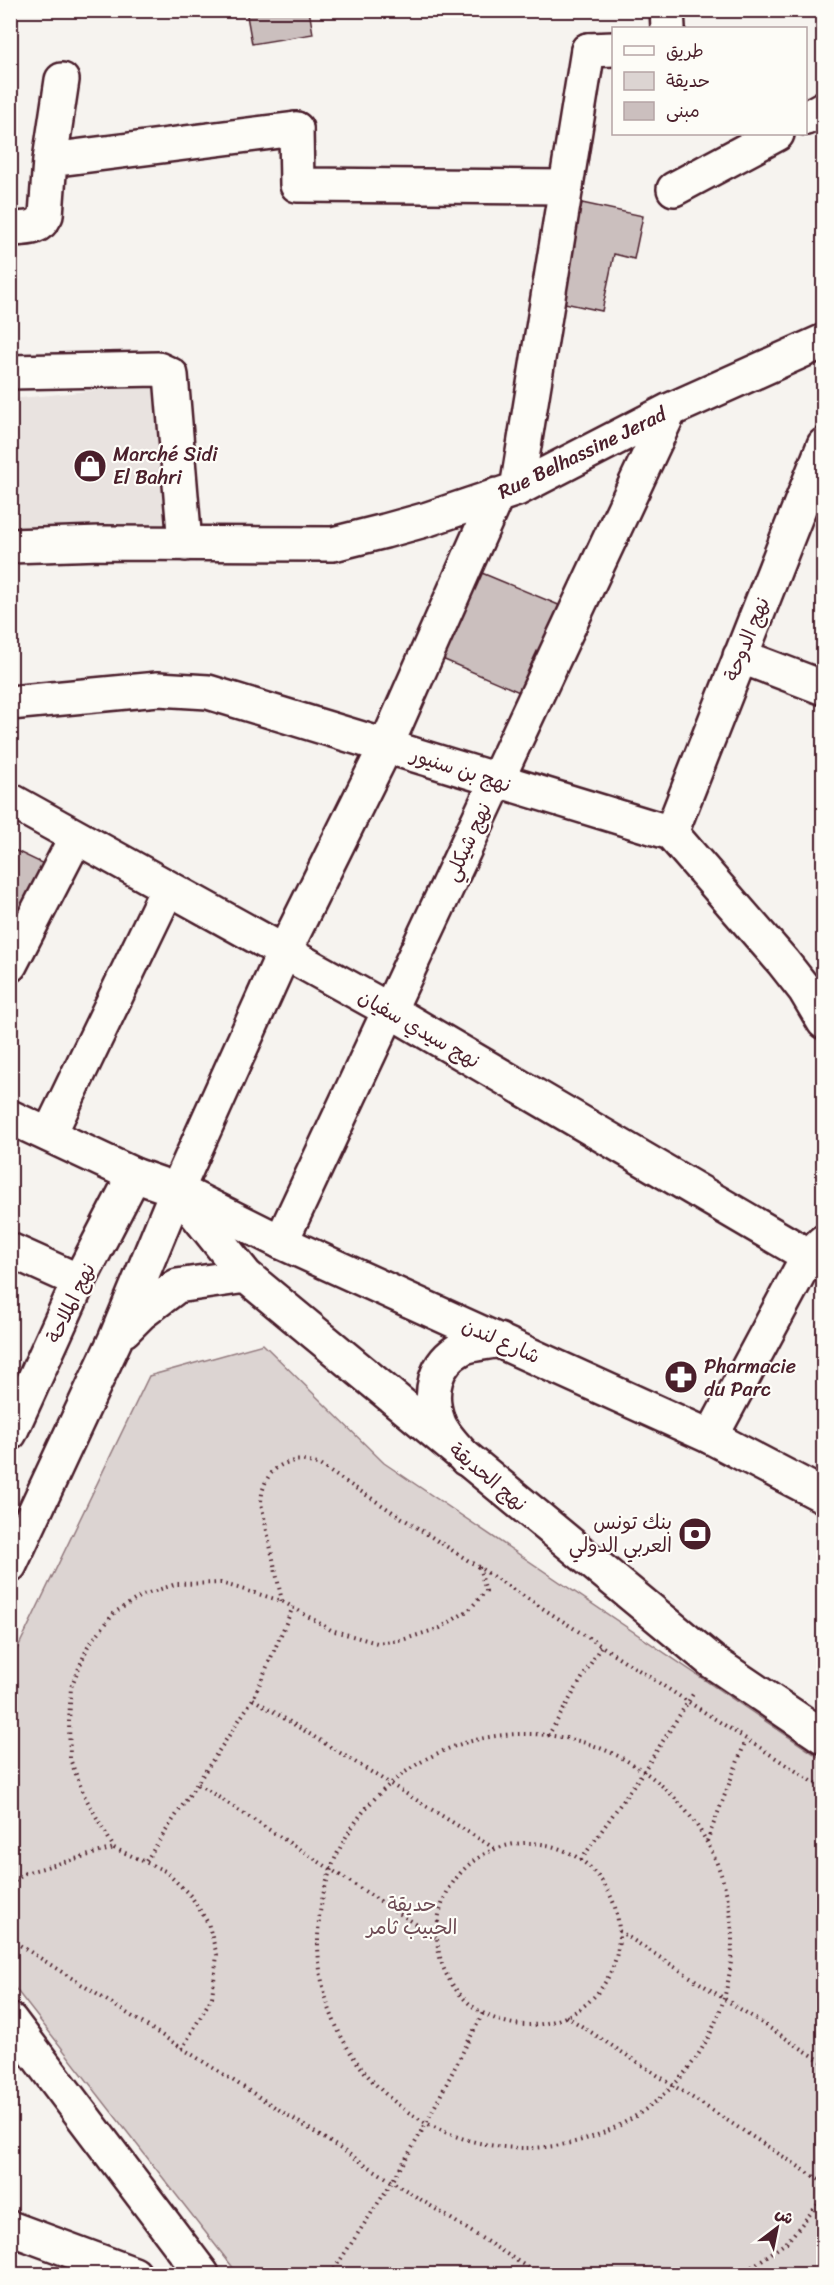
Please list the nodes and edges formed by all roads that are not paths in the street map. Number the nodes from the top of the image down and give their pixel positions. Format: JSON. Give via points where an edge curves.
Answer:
{"nodes":[{"id":1,"x":667,"y":10,"type":"edge"},
{"id":2,"x":668,"y":27,"type":"edge"},
{"id":3,"x":601,"y":50,"type":"edge"},
{"id":4,"x":62,"y":80,"type":"dead end"},
{"id":5,"x":824,"y":108,"type":"edge"},
{"id":6,"x":807,"y":117,"type":"edge"},
{"id":7,"x":775,"y":135,"type":"edge"},
{"id":8,"x":50,"y":160,"type":"junction"},
{"id":9,"x":566,"y":187,"type":"junction"},
{"id":10,"x":674,"y":189,"type":"dead end"},
{"id":11,"x":10,"y":229,"type":"edge"},
{"id":12,"x":824,"y":341,"type":"edge"},
{"id":13,"x":10,"y":372,"type":"edge"},
{"id":14,"x":670,"y":410,"type":"junction"},
{"id":15,"x":824,"y":445,"type":"edge"},
{"id":16,"x":507,"y":492,"type":"junction"},
{"id":17,"x":185,"y":544,"type":"junction"},
{"id":18,"x":10,"y":546,"type":"edge"},
{"id":19,"x":740,"y":656,"type":"junction"},
{"id":20,"x":824,"y":688,"type":"edge"},
{"id":21,"x":10,"y":703,"type":"edge"},
{"id":22,"x":386,"y":746,"type":"junction"},
{"id":23,"x":497,"y":782,"type":"junction"},
{"id":24,"x":10,"y":800,"type":"edge"},
{"id":25,"x":670,"y":833,"type":"junction"},
{"id":26,"x":76,"y":837,"type":"junction"},
{"id":27,"x":168,"y":888,"type":"junction"},
{"id":28,"x":284,"y":952,"type":"junction"},
{"id":29,"x":10,"y":965,"type":"edge"},
{"id":30,"x":389,"y":1010,"type":"junction"},
{"id":31,"x":824,"y":1022,"type":"edge"},
{"id":32,"x":10,"y":1117,"type":"edge"},
{"id":33,"x":49,"y":1135,"type":"junction"},
{"id":34,"x":134,"y":1175,"type":"junction"},
{"id":35,"x":177,"y":1190,"type":"junction"},
{"id":36,"x":281,"y":1242,"type":"junction"},
{"id":37,"x":10,"y":1250,"type":"edge"},
{"id":38,"x":818,"y":1254,"type":"edge"},
{"id":39,"x":246,"y":1276,"type":"junction"},
{"id":40,"x":80,"y":1281,"type":"junction"},
{"id":41,"x":115,"y":1340,"type":"junction"},
{"id":42,"x":499,"y":1340,"type":"junction"},
{"id":43,"x":10,"y":1433,"type":"edge"},
{"id":44,"x":711,"y":1437,"type":"junction"},
{"id":45,"x":466,"y":1459,"type":"junction"},
{"id":46,"x":824,"y":1496,"type":"edge"},
{"id":47,"x":10,"y":1565,"type":"edge"},
{"id":48,"x":824,"y":1737,"type":"edge"},
{"id":49,"x":10,"y":2020,"type":"edge"},
{"id":50,"x":10,"y":2228,"type":"edge"},
{"id":51,"x":134,"y":2274,"type":"edge"},
{"id":52,"x":202,"y":2274,"type":"edge"}],
"edges":[{"from":1,"to":2,"type":"street"},
{"from":3,"to":9,"type":"street"},
{"from":4,"to":8,"type":"street"},
{"from":5,"to":6,"type":"street"},
{"from":7,"to":10,"type":"street"},
{"from":8,"to":9,"type":"street","via":[[296,129],[297,185]]},
{"from":8,"to":11,"type":"street","via":[[43,221],[35,227]]},
{"from":9,"to":16,"type":"street"},
{"from":12,"to":14,"type":"street","name":"Rue Belhassine Jerad"},
{"from":13,"to":17,"type":"street","via":[[158,369],[171,375]]},
{"from":14,"to":16,"type":"street","name":"Rue Belhassine Jerad"},
{"from":14,"to":23,"type":"street","name":"نهج شيكلي"},
{"from":15,"to":19,"type":"street","name":"نهج الدوحة"},
{"from":16,"to":17,"type":"street","name":"Rue Belhassine Jerad","via":[[428,519],[333,544]]},
{"from":16,"to":22,"type":"street"},
{"from":17,"to":18,"type":"street","name":"Rue Belhassine Jerad"},
{"from":19,"to":20,"type":"street"},
{"from":19,"to":25,"type":"street","name":"نهج الدوحة"},
{"from":21,"to":22,"type":"street","name":"نهج بن سنيور","via":[[158,689],[208,692]]},
{"from":22,"to":23,"type":"street","name":"نهج بن سنيور"},
{"from":22,"to":28,"type":"street"},
{"from":23,"to":25,"type":"street","name":"نهج بن سنيور"},
{"from":23,"to":30,"type":"street","name":"نهج شيكلي"},
{"from":24,"to":26,"type":"street","name":"نهج سيدي سفيان"},
{"from":25,"to":31,"type":"street","via":[[783,962]]},
{"from":26,"to":27,"type":"street","name":"نهج سيدي سفيان"},
{"from":26,"to":29,"type":"street"},
{"from":27,"to":28,"type":"street","name":"نهج سيدي سفيان"},
{"from":27,"to":33,"type":"street"},
{"from":28,"to":30,"type":"street","name":"نهج سيدي سفيان"},
{"from":28,"to":35,"type":"street"},
{"from":30,"to":36,"type":"street","name":"نهج شيكلي"},
{"from":30,"to":38,"type":"street","name":"نهج سيدي سفيان"},
{"from":32,"to":33,"type":"street","name":"شارع لندن"},
{"from":33,"to":34,"type":"street","name":"شارع لندن"},
{"from":34,"to":35,"type":"street","name":"شارع لندن"},
{"from":34,"to":40,"type":"street","name":"نهج الملاحة"},
{"from":35,"to":36,"type":"street","name":"شارع لندن"},
{"from":35,"to":39,"type":"street","name":"نهج الحديقة"},
{"from":35,"to":41,"type":"street"},
{"from":36,"to":42,"type":"street","name":"شارع لندن"},
{"from":37,"to":40,"type":"street"},
{"from":38,"to":44,"type":"street"},
{"from":39,"to":41,"type":"street","via":[[177,1286],[141,1313]]},
{"from":39,"to":45,"type":"street","name":"نهج الحديقة"},
{"from":40,"to":43,"type":"street","name":"نهج الملاحة"},
{"from":41,"to":47,"type":"street"},
{"from":42,"to":44,"type":"street","name":"شارع لندن"},
{"from":42,"to":45,"type":"street","via":[[463,1347],[438,1370],[433,1394],[438,1422]]},
{"from":44,"to":46,"type":"street","name":"شارع لندن"},
{"from":45,"to":48,"type":"street","name":"نهج الحديقة","via":[[713,1662]]},
{"from":49,"to":52,"type":"street"},
{"from":50,"to":51,"type":"street"}]}
